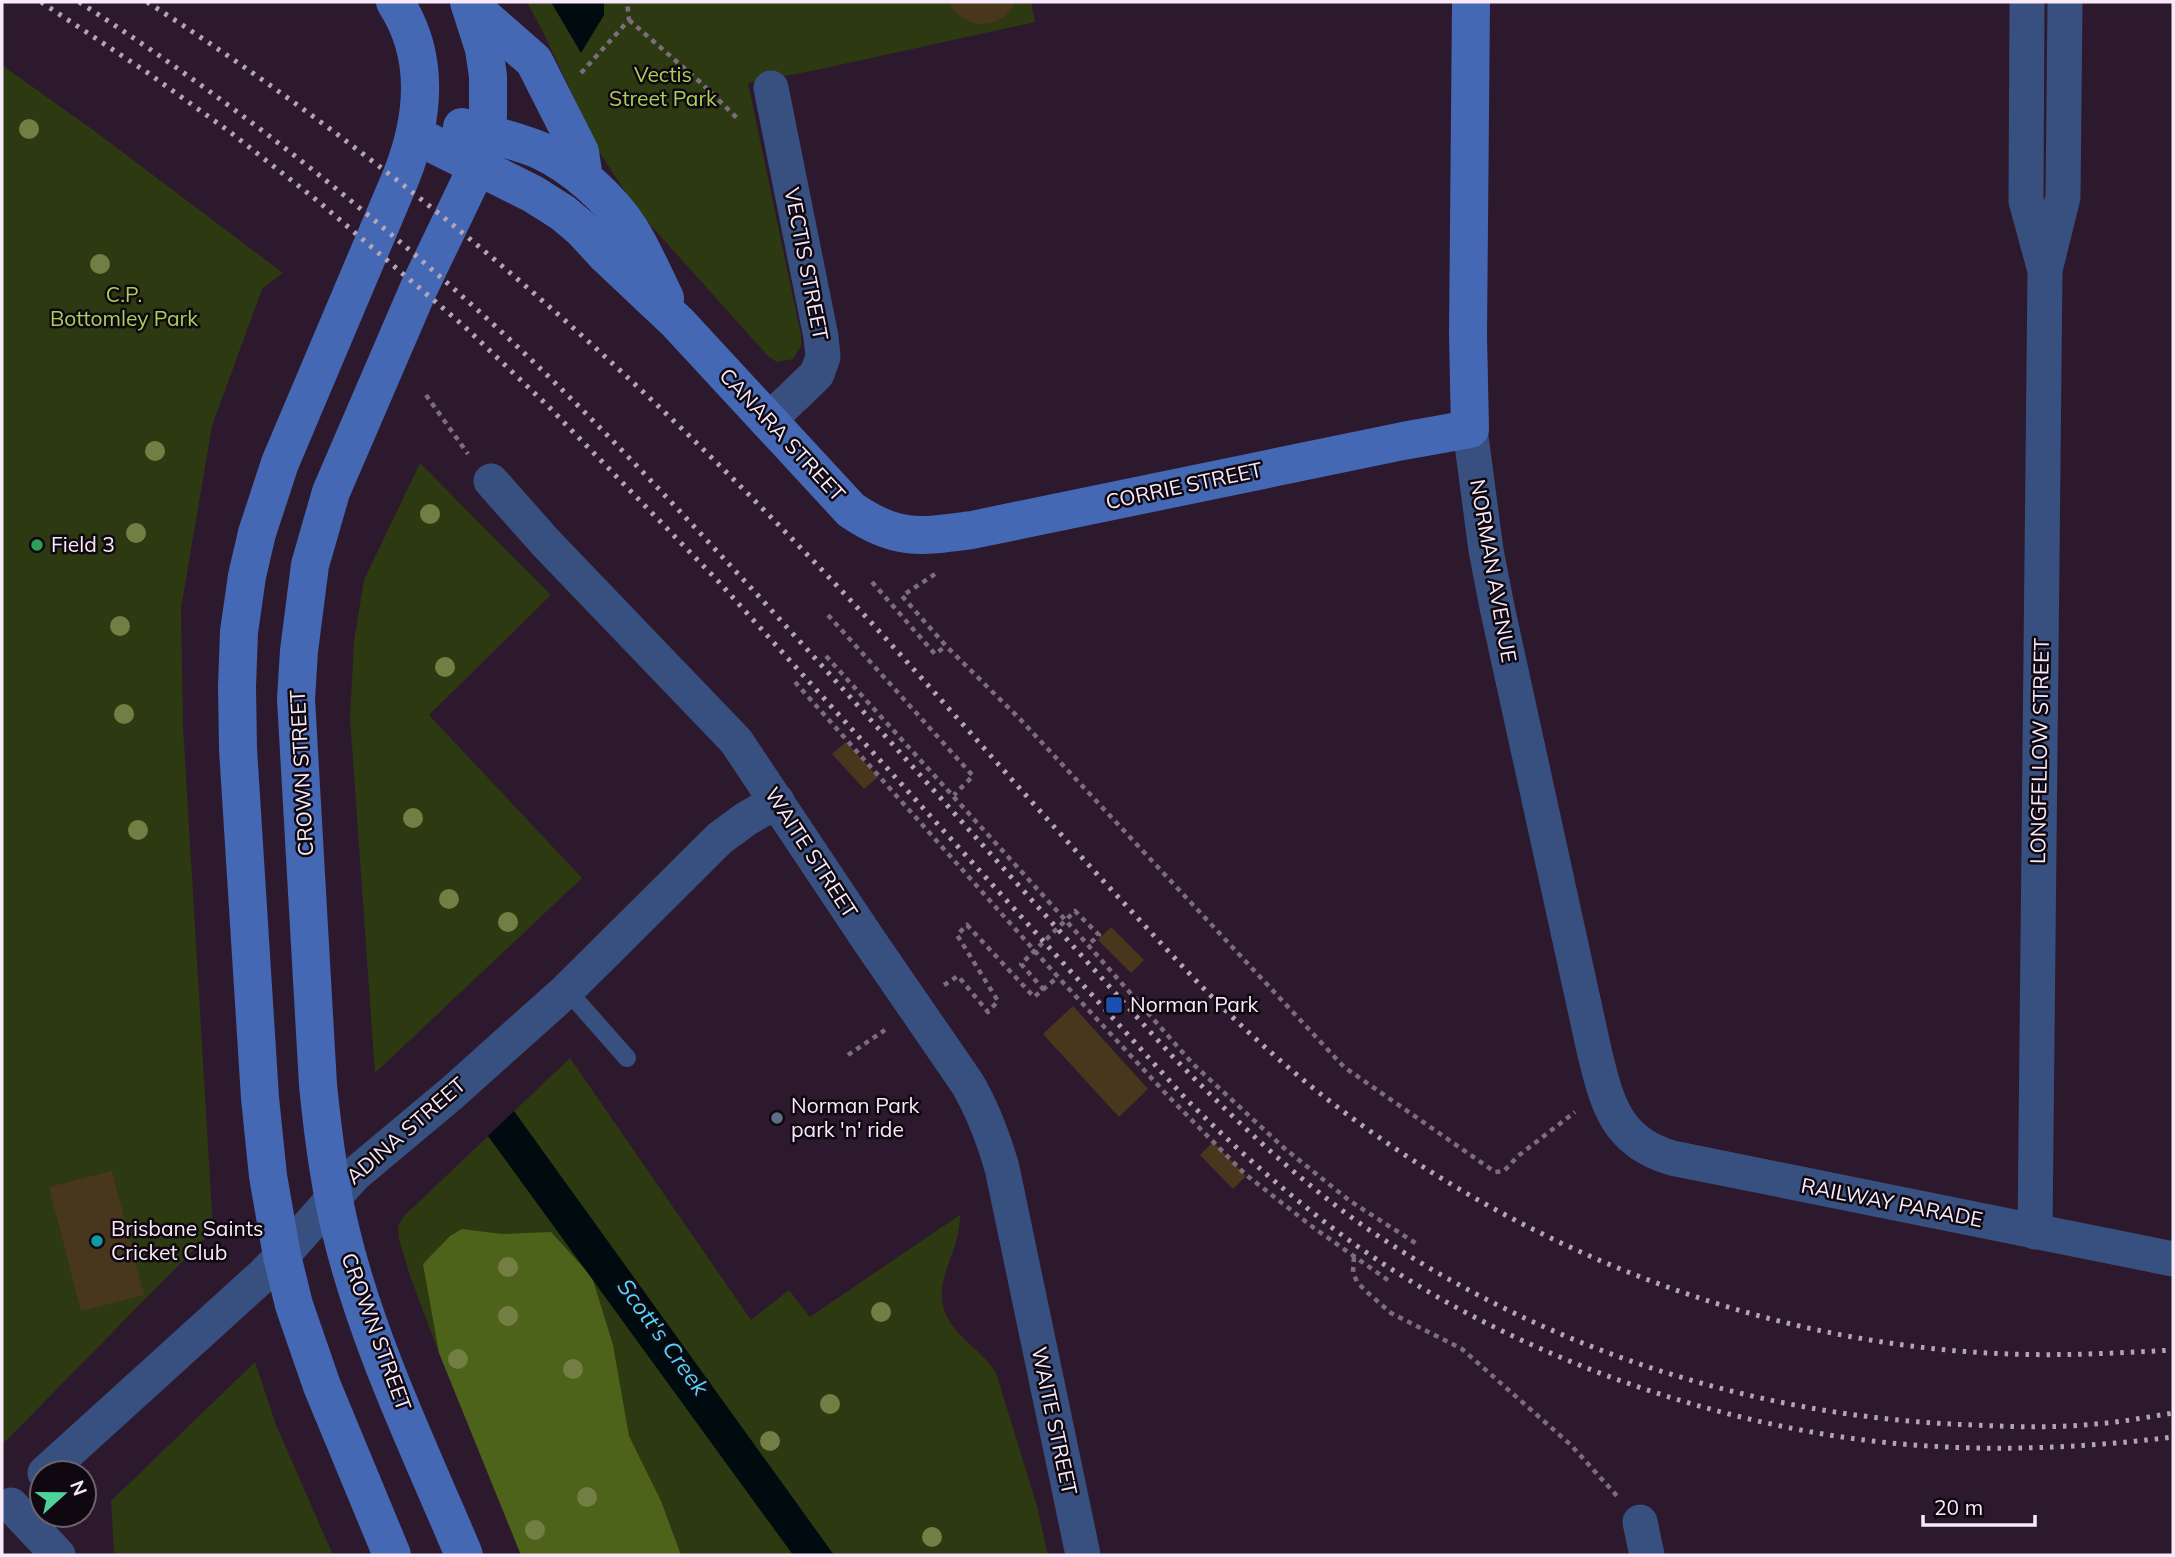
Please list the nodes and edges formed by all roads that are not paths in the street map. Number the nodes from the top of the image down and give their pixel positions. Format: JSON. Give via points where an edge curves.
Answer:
{"nodes":[{"id":1,"x":395,"y":2,"type":"edge"},
{"id":2,"x":1471,"y":2,"type":"edge"},
{"id":3,"x":2027,"y":2,"type":"edge"},
{"id":4,"x":2064,"y":2,"type":"edge"},
{"id":5,"x":470,"y":3,"type":"edge"},
{"id":6,"x":773,"y":100,"type":"road end"},
{"id":7,"x":417,"y":125,"type":"junction"},
{"id":8,"x":482,"y":149,"type":"junction"},
{"id":9,"x":584,"y":179,"type":"junction"},
{"id":10,"x":2045,"y":270,"type":"junction"},
{"id":11,"x":678,"y":323,"type":"junction"},
{"id":12,"x":768,"y":421,"type":"junction"},
{"id":13,"x":1470,"y":429,"type":"junction"},
{"id":14,"x":491,"y":481,"type":"road end"},
{"id":15,"x":896,"y":534,"type":"joint"},
{"id":16,"x":777,"y":802,"type":"junction"},
{"id":17,"x":567,"y":990,"type":"junction"},
{"id":18,"x":627,"y":1058,"type":"dead end"},
{"id":19,"x":1621,"y":1126,"type":"joint"},
{"id":20,"x":334,"y":1195,"type":"junction"},
{"id":21,"x":2035,"y":1232,"type":"junction"},
{"id":22,"x":282,"y":1256,"type":"junction"},
{"id":23,"x":2173,"y":1258,"type":"edge"},
{"id":24,"x":61,"y":1459,"type":"edge"},
{"id":25,"x":28,"y":1489,"type":"edge"},
{"id":26,"x":6,"y":1509,"type":"edge"},
{"id":27,"x":1640,"y":1522,"type":"road end"},
{"id":28,"x":58,"y":1555,"type":"edge"},
{"id":29,"x":391,"y":1555,"type":"edge"},
{"id":30,"x":464,"y":1555,"type":"edge"},
{"id":31,"x":1083,"y":1555,"type":"edge"},
{"id":32,"x":1647,"y":1555,"type":"edge"}],
"edges":[{"from":1,"to":7,"type":"main road","via":[[417,51],[421,75]]},
{"from":2,"to":13,"type":"main road","name":"NORMAN AVENUE"},
{"from":3,"to":10,"type":"street","name":"LONGFELLOW STREET","via":[[2026,201]]},
{"from":4,"to":10,"type":"street","name":"LONGFELLOW STREET","via":[[2063,197]]},
{"from":5,"to":8,"type":"main road","name":"CROWN STREET","via":[[488,76]]},
{"from":5,"to":9,"type":"main road","via":[[534,61],[580,152]]},
{"from":6,"to":12,"type":"street","name":"VECTIS STREET","via":[[823,357],[817,374]]},
{"from":7,"to":8,"type":"main road","name":"CANARA STREET"},
{"from":7,"to":22,"type":"main road","via":[[401,177],[272,487],[247,576],[239,632],[238,749],[260,1098]]},
{"from":8,"to":9,"type":"main road","name":"CANARA STREET","via":[[540,150]]},
{"from":8,"to":11,"type":"main road","name":"CANARA STREET","via":[[563,213]]},
{"from":8,"to":20,"type":"main road","name":"CROWN STREET","via":[[331,492],[310,565],[303,613],[296,699],[298,741],[318,1085]]},
{"from":9,"to":11,"type":"main road","name":"CANARA STREET","via":[[631,230]]},
{"from":10,"to":21,"type":"street","name":"LONGFELLOW STREET"},
{"from":11,"to":12,"type":"main road","name":"CANARA STREET"},
{"from":12,"to":15,"type":"main road","name":"CANARA STREET","via":[[851,510]]},
{"from":13,"to":15,"type":"main road","name":"CORRIE STREET","via":[[972,530],[929,536]]},
{"from":13,"to":19,"type":"street","name":"NORMAN AVENUE","via":[[1503,634],[1596,1060]]},
{"from":14,"to":16,"type":"street","name":"WAITE STREET","via":[[718,720]]},
{"from":16,"to":17,"type":"street","name":"ADINA STREET","via":[[720,838]]},
{"from":16,"to":31,"type":"street","name":"WAITE STREET","via":[[967,1083],[992,1133],[1002,1168],[1011,1289]]},
{"from":17,"to":18,"type":"lane"},
{"from":17,"to":20,"type":"street","name":"ADINA STREET"},
{"from":19,"to":21,"type":"street","name":"RAILWAY PARADE","via":[[1639,1144],[1672,1158]]},
{"from":20,"to":22,"type":"street","name":"ADINA STREET"},
{"from":20,"to":30,"type":"main road","name":"CROWN STREET","via":[[364,1311]]},
{"from":21,"to":23,"type":"street","name":"RAILWAY PARADE"},
{"from":22,"to":24,"type":"street","name":"ADINA STREET"},
{"from":22,"to":29,"type":"main road","via":[[314,1364]]},
{"from":25,"to":26,"type":"street","name":"ADINA STREET"},
{"from":26,"to":28,"type":"street"},
{"from":27,"to":32,"type":"street"}]}
